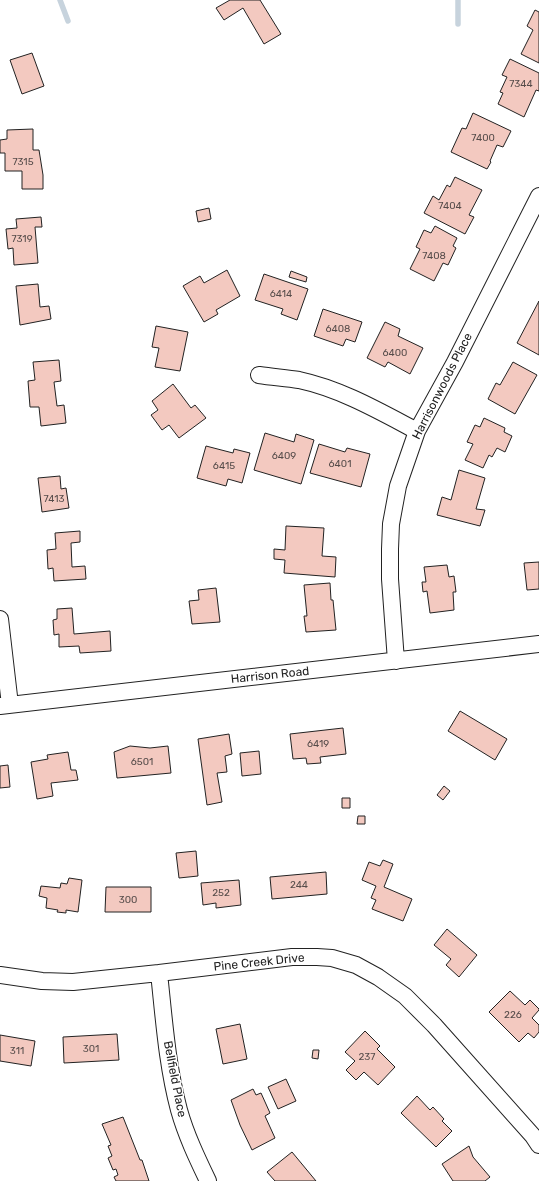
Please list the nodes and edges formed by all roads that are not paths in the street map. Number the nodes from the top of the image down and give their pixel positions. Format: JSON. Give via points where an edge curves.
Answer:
{"nodes":[{"id":1,"x":539,"y":196,"type":"edge"},
{"id":2,"x":259,"y":375,"type":"dead end"},
{"id":3,"x":416,"y":431,"type":"junction"},
{"id":4,"x":0,"y":619,"type":"edge"},
{"id":5,"x":539,"y":644,"type":"edge"},
{"id":6,"x":396,"y":661,"type":"junction"},
{"id":7,"x":5,"y":705,"type":"edge"},
{"id":8,"x":159,"y":973,"type":"junction"},
{"id":9,"x":0,"y":975,"type":"edge"},
{"id":10,"x":539,"y":1145,"type":"edge"},
{"id":11,"x":208,"y":1181,"type":"edge"}],
"edges":[{"from":1,"to":3,"type":"street","name":"Harrisonwoods Place","via":[[458,356]]},
{"from":2,"to":3,"type":"street","via":[[298,380],[324,387],[355,399]]},
{"from":3,"to":6,"type":"street","name":"Harrisonwoods Place","via":[[398,486],[391,524],[390,579]]},
{"from":4,"to":7,"type":"street"},
{"from":5,"to":6,"type":"street","name":"Harrison Road"},
{"from":6,"to":7,"type":"street","name":"Harrison Road"},
{"from":8,"to":9,"type":"street","name":"Pine Creek Drive","via":[[72,982]]},
{"from":8,"to":10,"type":"street","name":"Pine Creek Drive","via":[[292,957],[332,958],[356,965],[378,976],[405,996]]},
{"from":8,"to":11,"type":"street","name":"Bellfield Place","via":[[170,1066],[179,1111]]}]}
